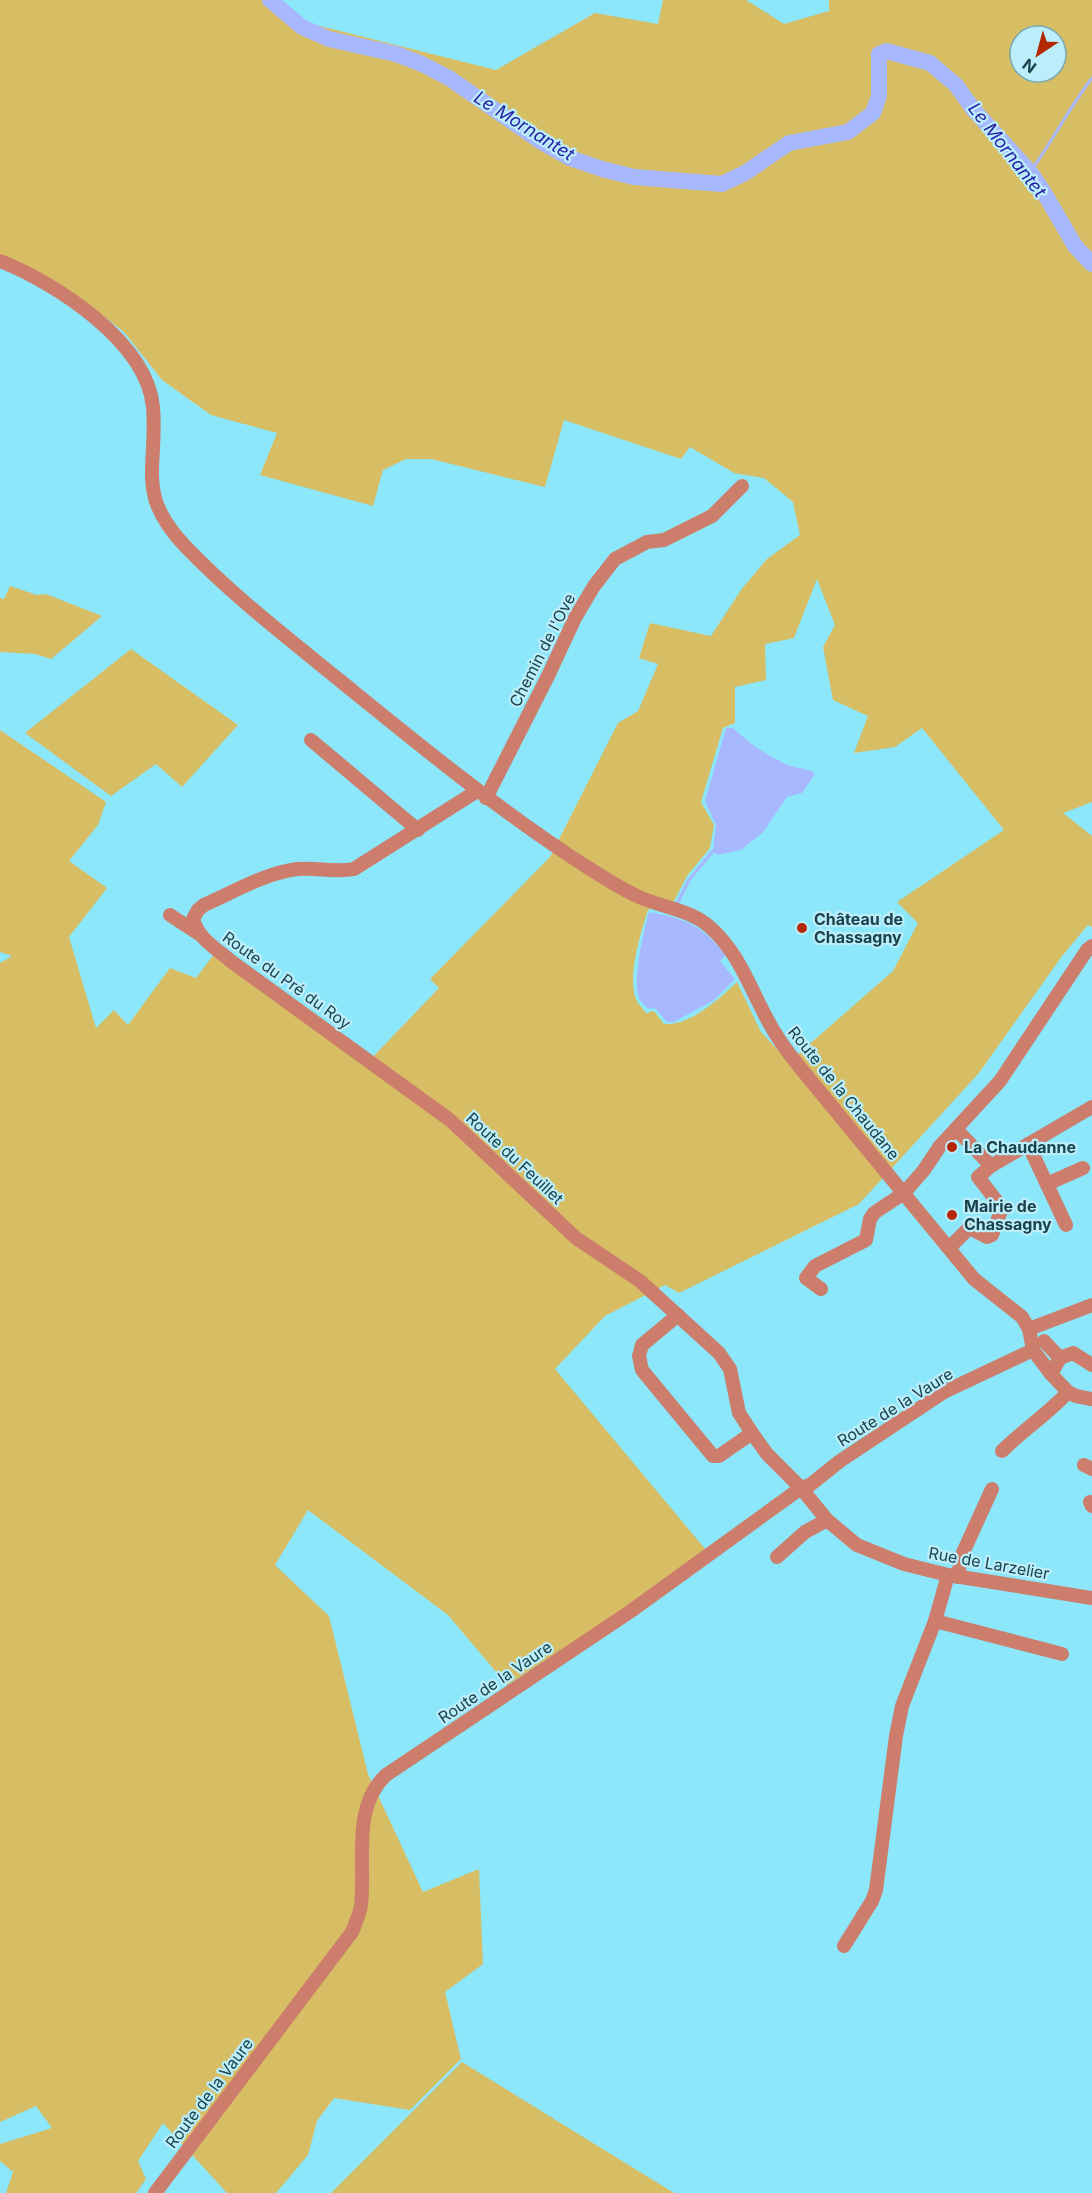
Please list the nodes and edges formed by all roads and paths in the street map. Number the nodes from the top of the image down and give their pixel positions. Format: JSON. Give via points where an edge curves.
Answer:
{"nodes":[{"id":1,"x":0,"y":261,"type":"edge"},
{"id":2,"x":742,"y":486,"type":"dead end"},
{"id":3,"x":311,"y":740,"type":"dead end"},
{"id":4,"x":482,"y":794,"type":"junction"},
{"id":5,"x":418,"y":830,"type":"junction"},
{"id":6,"x":198,"y":910,"type":"junction"},
{"id":7,"x":199,"y":934,"type":"junction"},
{"id":8,"x":1092,"y":946,"type":"edge"},
{"id":9,"x":367,"y":1059,"type":"joint"},
{"id":10,"x":1092,"y":1107,"type":"edge"},
{"id":11,"x":957,"y":1130,"type":"junction"},
{"id":12,"x":1028,"y":1144,"type":"junction"},
{"id":13,"x":991,"y":1166,"type":"junction"},
{"id":14,"x":1083,"y":1168,"type":"dead end"},
{"id":15,"x":1047,"y":1184,"type":"junction"},
{"id":16,"x":904,"y":1193,"type":"junction"},
{"id":17,"x":1066,"y":1226,"type":"dead end"},
{"id":18,"x":949,"y":1248,"type":"junction"},
{"id":19,"x":820,"y":1289,"type":"dead end"},
{"id":20,"x":1092,"y":1305,"type":"edge"},
{"id":21,"x":678,"y":1315,"type":"junction"},
{"id":22,"x":1029,"y":1329,"type":"junction"},
{"id":23,"x":1039,"y":1345,"type":"junction"},
{"id":24,"x":1060,"y":1358,"type":"junction"},
{"id":25,"x":1092,"y":1365,"type":"edge"},
{"id":26,"x":1051,"y":1374,"type":"junction"},
{"id":27,"x":1068,"y":1392,"type":"junction"},
{"id":28,"x":1092,"y":1399,"type":"edge"},
{"id":29,"x":752,"y":1433,"type":"junction"},
{"id":30,"x":1002,"y":1451,"type":"dead end"},
{"id":31,"x":801,"y":1488,"type":"junction"},
{"id":32,"x":992,"y":1489,"type":"dead end"},
{"id":33,"x":827,"y":1520,"type":"junction"},
{"id":34,"x":777,"y":1557,"type":"dead end"},
{"id":35,"x":953,"y":1576,"type":"junction"},
{"id":36,"x":1092,"y":1598,"type":"edge"},
{"id":37,"x":935,"y":1621,"type":"junction"},
{"id":38,"x":1062,"y":1654,"type":"dead end"},
{"id":39,"x":844,"y":1947,"type":"dead end"},
{"id":40,"x":155,"y":2193,"type":"edge"}],
"edges":[{"from":1,"to":4,"type":"street","name":"Route de la Chaudane","via":[[69,298],[121,341],[133,356],[152,400],[155,500],[175,535],[276,628]]},
{"from":2,"to":4,"type":"street","name":"Chemin de l'Ove","via":[[712,516],[615,559],[574,618],[548,676]]},
{"from":3,"to":5,"type":"street"},
{"from":4,"to":5,"type":"street"},
{"from":4,"to":16,"type":"street","name":"Route de la Chaudane","via":[[616,885],[685,912],[711,928],[734,955],[775,1035]]},
{"from":5,"to":6,"type":"street","via":[[354,868],[273,874]]},
{"from":6,"to":7,"type":"street","name":"Route du Pré du Roy","via":[[193,919]]},
{"from":6,"to":7,"type":"street","via":[[170,915]]},
{"from":7,"to":9,"type":"street","name":"Route du Pré du Roy"},
{"from":8,"to":11,"type":"street","via":[[1000,1081]]},
{"from":9,"to":21,"type":"street","name":"Route du Feuillet","via":[[450,1120],[576,1238],[640,1281]]},
{"from":10,"to":12,"type":"street"},
{"from":11,"to":13,"type":"street"},
{"from":11,"to":16,"type":"street"},
{"from":12,"to":13,"type":"street"},
{"from":12,"to":15,"type":"street"},
{"from":13,"to":18,"type":"street","via":[[978,1177],[1002,1208],[992,1235],[987,1237],[968,1229]]},
{"from":14,"to":15,"type":"street"},
{"from":15,"to":17,"type":"street"},
{"from":16,"to":18,"type":"street","name":"Route de la Chaudane"},
{"from":16,"to":19,"type":"street","via":[[874,1214],[866,1240],[815,1266],[806,1278]]},
{"from":18,"to":22,"type":"street","name":"Route de la Chaudane","via":[[977,1282],[1022,1317]]},
{"from":20,"to":22,"type":"street"},
{"from":21,"to":29,"type":"street","name":"Route du Feuillet","via":[[726,1360],[739,1413]]},
{"from":21,"to":29,"type":"street","via":[[642,1345],[642,1370],[712,1456],[719,1456]]},
{"from":22,"to":23,"type":"street"},
{"from":23,"to":24,"type":"street"},
{"from":23,"to":26,"type":"street"},
{"from":23,"to":31,"type":"street","name":"Route de la Vaure","via":[[944,1392]]},
{"from":24,"to":25,"type":"street","via":[[1073,1353]]},
{"from":24,"to":26,"type":"street"},
{"from":26,"to":27,"type":"street"},
{"from":27,"to":28,"type":"street"},
{"from":27,"to":30,"type":"street"},
{"from":29,"to":31,"type":"street","name":"Rue de Larzelier"},
{"from":31,"to":33,"type":"street","name":"Rue de Larzelier"},
{"from":31,"to":40,"type":"street","name":"Route de la Vaure","via":[[631,1611],[379,1781],[364,1818],[361,1907],[352,1932]]},
{"from":32,"to":35,"type":"street"},
{"from":33,"to":34,"type":"street","via":[[805,1532]]},
{"from":33,"to":35,"type":"street","name":"Rue de Larzelier","via":[[873,1553]]},
{"from":35,"to":36,"type":"street","name":"Rue de Larzelier"},
{"from":35,"to":37,"type":"street"},
{"from":37,"to":38,"type":"street"},
{"from":37,"to":39,"type":"street","via":[[902,1706],[876,1890]]}]}
